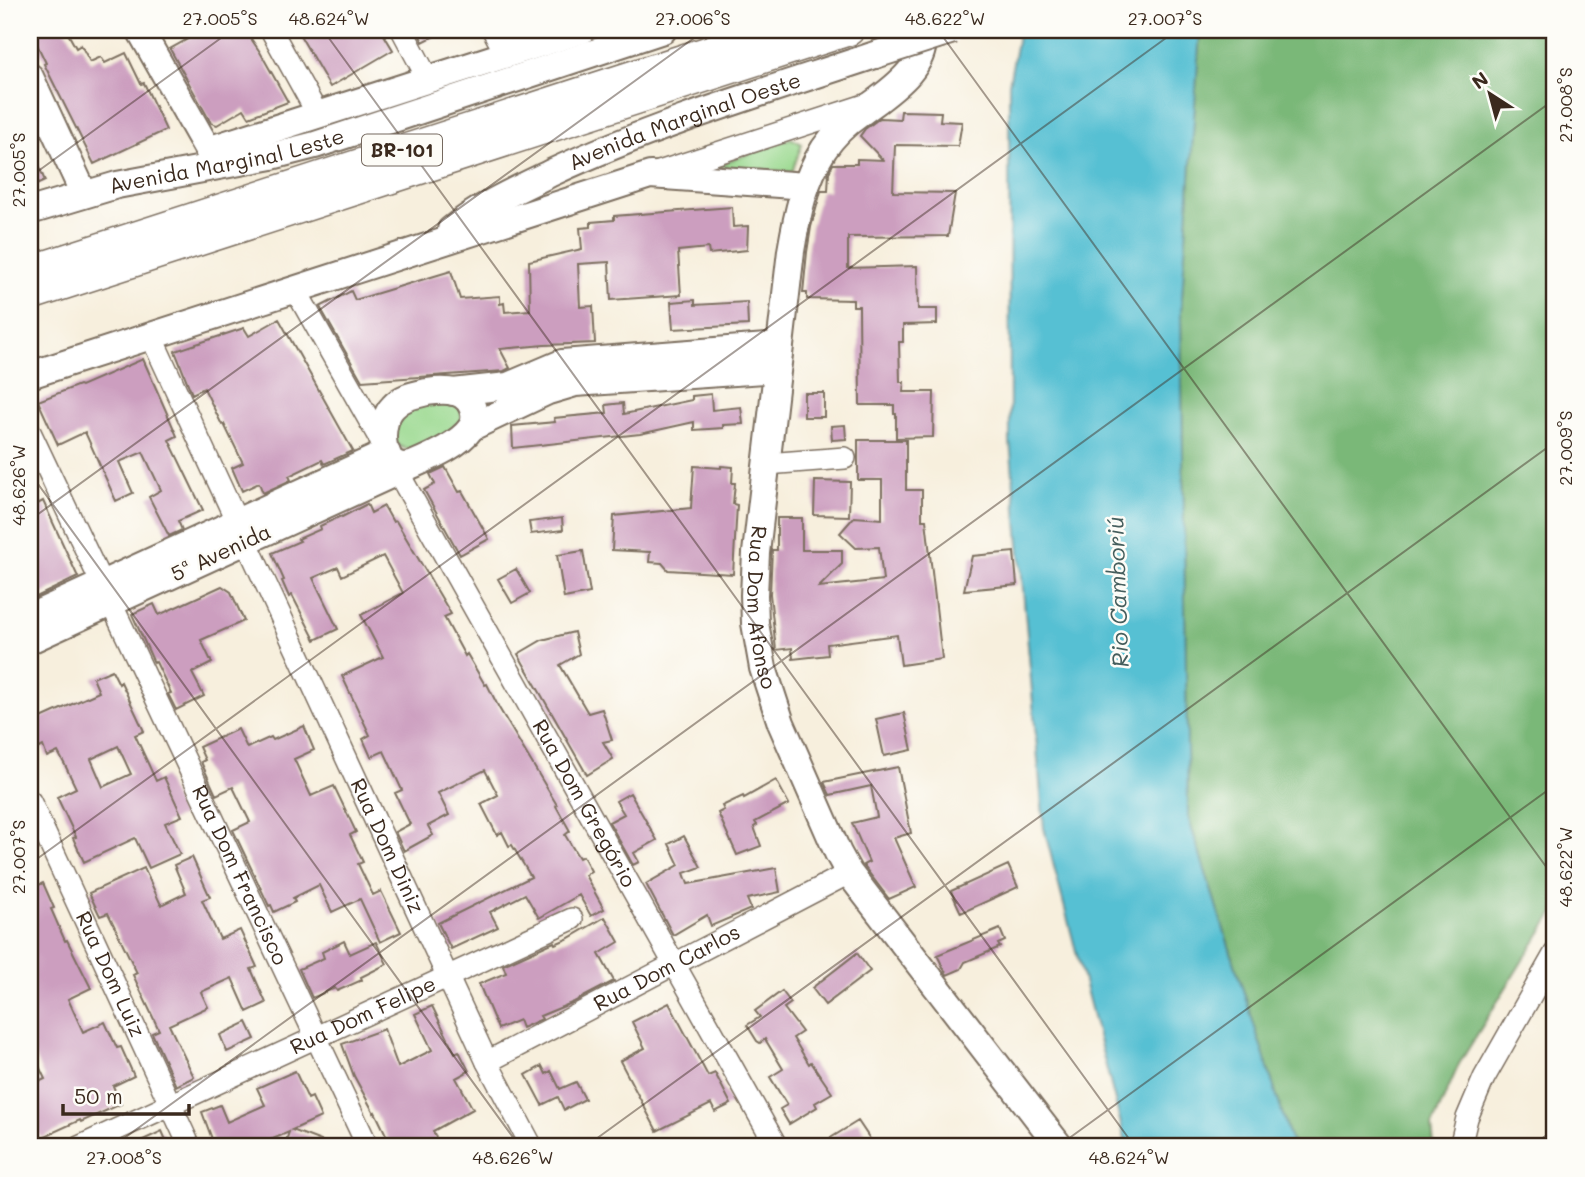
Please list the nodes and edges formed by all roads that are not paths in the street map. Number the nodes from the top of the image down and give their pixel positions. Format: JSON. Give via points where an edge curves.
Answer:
{"nodes":[{"id":1,"x":140,"y":30,"type":"edge"},
{"id":2,"x":271,"y":30,"type":"edge"},
{"id":3,"x":402,"y":30,"type":"edge"},
{"id":4,"x":493,"y":30,"type":"edge"},
{"id":5,"x":582,"y":30,"type":"edge"},
{"id":6,"x":663,"y":30,"type":"edge"},
{"id":7,"x":775,"y":30,"type":"edge"},
{"id":8,"x":849,"y":30,"type":"edge"},
{"id":9,"x":921,"y":30,"type":"edge"},
{"id":10,"x":953,"y":30,"type":"edge"},
{"id":11,"x":506,"y":54,"type":"junction"},
{"id":12,"x":30,"y":77,"type":"edge"},
{"id":13,"x":428,"y":79,"type":"junction"},
{"id":14,"x":874,"y":103,"type":"junction"},
{"id":15,"x":318,"y":115,"type":"junction"},
{"id":16,"x":650,"y":174,"type":"junction"},
{"id":17,"x":806,"y":186,"type":"junction"},
{"id":18,"x":84,"y":194,"type":"junction"},
{"id":19,"x":30,"y":211,"type":"edge"},
{"id":20,"x":433,"y":245,"type":"junction"},
{"id":21,"x":30,"y":271,"type":"edge"},
{"id":22,"x":69,"y":283,"type":"junction"},
{"id":23,"x":295,"y":289,"type":"junction"},
{"id":24,"x":30,"y":295,"type":"edge"},
{"id":25,"x":30,"y":306,"type":"edge"},
{"id":26,"x":151,"y":336,"type":"junction"},
{"id":27,"x":778,"y":358,"type":"junction"},
{"id":28,"x":30,"y":375,"type":"edge"},
{"id":29,"x":453,"y":392,"type":"junction"},
{"id":30,"x":472,"y":427,"type":"junction"},
{"id":31,"x":30,"y":432,"type":"edge"},
{"id":32,"x":845,"y":458,"type":"dead end"},
{"id":33,"x":395,"y":459,"type":"junction"},
{"id":34,"x":766,"y":464,"type":"junction"},
{"id":35,"x":241,"y":531,"type":"junction"},
{"id":36,"x":106,"y":594,"type":"junction"},
{"id":37,"x":30,"y":617,"type":"edge"},
{"id":38,"x":30,"y":640,"type":"edge"},
{"id":39,"x":30,"y":801,"type":"edge"},
{"id":40,"x":849,"y":873,"type":"junction"},
{"id":41,"x":572,"y":919,"type":"dead end"},
{"id":42,"x":1555,"y":953,"type":"edge"},
{"id":43,"x":674,"y":964,"type":"junction"},
{"id":44,"x":447,"y":977,"type":"junction"},
{"id":45,"x":316,"y":1037,"type":"junction"},
{"id":46,"x":486,"y":1062,"type":"junction"},
{"id":47,"x":171,"y":1105,"type":"junction"},
{"id":48,"x":79,"y":1147,"type":"edge"},
{"id":49,"x":190,"y":1147,"type":"edge"},
{"id":50,"x":368,"y":1147,"type":"edge"},
{"id":51,"x":532,"y":1147,"type":"edge"},
{"id":52,"x":777,"y":1147,"type":"edge"},
{"id":53,"x":1060,"y":1147,"type":"edge"},
{"id":54,"x":1460,"y":1147,"type":"edge"}],
"edges":[{"from":1,"to":15,"type":"main road","name":"Avenida Marginal Leste","via":[[208,150]]},
{"from":2,"to":15,"type":"street"},
{"from":3,"to":13,"type":"street"},
{"from":4,"to":11,"type":"street"},
{"from":5,"to":11,"type":"main road","name":"Avenida Marginal Leste"},
{"from":6,"to":18,"type":"main road","name":"Avenida Marginal Leste","via":[[315,145]]},
{"from":7,"to":21,"type":"highway","number":"BR-101"},
{"from":8,"to":22,"type":"highway","number":"BR-101"},
{"from":9,"to":14,"type":"main road","name":"Rua Dom Afonso","via":[[921,52],[915,65]]},
{"from":10,"to":20,"type":"main road","name":"Avenida Marginal Oeste","bridge":true,"via":[[582,159],[509,193],[463,220]]},
{"from":11,"to":13,"type":"main road","name":"Avenida Marginal Leste"},
{"from":12,"to":18,"type":"main road"},
{"from":13,"to":15,"type":"main road","name":"Avenida Marginal Leste"},
{"from":14,"to":16,"type":"street"},
{"from":14,"to":17,"type":"main road","name":"Rua Dom Afonso","via":[[825,147]]},
{"from":16,"to":17,"type":"main road","name":"Avenida Marginal Oeste"},
{"from":16,"to":20,"type":"main road","name":"Avenida Marginal Oeste"},
{"from":17,"to":27,"type":"main road","name":"Rua Dom Afonso","via":[[797,215]]},
{"from":18,"to":19,"type":"main road","name":"Avenida Marginal Leste"},
{"from":20,"to":23,"type":"main road","name":"Avenida Marginal Oeste"},
{"from":22,"to":24,"type":"highway","number":"BR-101"},
{"from":22,"to":25,"type":"highway"},
{"from":23,"to":26,"type":"main road","name":"Avenida Marginal Oeste"},
{"from":23,"to":33,"type":"street","name":"Rua Dom Gregório"},
{"from":26,"to":28,"type":"main road","name":"Avenida Marginal Oeste"},
{"from":26,"to":35,"type":"street","name":"Rua Dom Diniz"},
{"from":27,"to":29,"type":"main road","via":[[562,363],[508,386]]},
{"from":27,"to":30,"type":"main road","via":[[560,386]]},
{"from":27,"to":34,"type":"main road","name":"Rua Dom Afonso"},
{"from":29,"to":30,"type":"main road","via":[[469,401],[475,418]]},
{"from":29,"to":33,"type":"main road","via":[[414,394],[393,407],[384,420],[382,438]]},
{"from":30,"to":33,"type":"main road","name":"5ª Avenida","via":[[449,446]]},
{"from":31,"to":36,"type":"street","name":"Rua Dom Francisco"},
{"from":32,"to":34,"type":"street"},
{"from":33,"to":35,"type":"main road","name":"5ª Avenida"},
{"from":33,"to":43,"type":"street","name":"Rua Dom Gregório"},
{"from":34,"to":40,"type":"main road","name":"Rua Dom Afonso","via":[[754,595],[763,668],[781,723]]},
{"from":35,"to":36,"type":"main road","name":"5ª Avenida"},
{"from":35,"to":44,"type":"street","name":"Rua Dom Diniz"},
{"from":36,"to":37,"type":"main road","name":"5ª Avenida"},
{"from":36,"to":38,"type":"main road","name":"5ª Avenida"},
{"from":36,"to":45,"type":"street","name":"Rua Dom Francisco"},
{"from":39,"to":47,"type":"street","name":"Rua Dom Luiz"},
{"from":40,"to":43,"type":"street","name":"Rua Dom Carlos"},
{"from":40,"to":53,"type":"main road","name":"Rua Dom Afonso"},
{"from":41,"to":44,"type":"street","name":"Rua Dom Felipe"},
{"from":42,"to":54,"type":"street","via":[[1484,1078],[1466,1118]]},
{"from":43,"to":46,"type":"street","name":"Rua Dom Carlos"},
{"from":43,"to":52,"type":"street","name":"Rua Dom Gregório"},
{"from":44,"to":45,"type":"street","name":"Rua Dom Felipe"},
{"from":44,"to":46,"type":"street","name":"Rua Dom Diniz"},
{"from":45,"to":47,"type":"street","name":"Rua Dom Felipe"},
{"from":45,"to":50,"type":"street","name":"Rua Dom Francisco"},
{"from":46,"to":51,"type":"street","name":"Rua Dom Diniz"},
{"from":47,"to":48,"type":"street","name":"Rua Dom Felipe"},
{"from":47,"to":49,"type":"street","name":"Rua Dom Luiz"}]}
